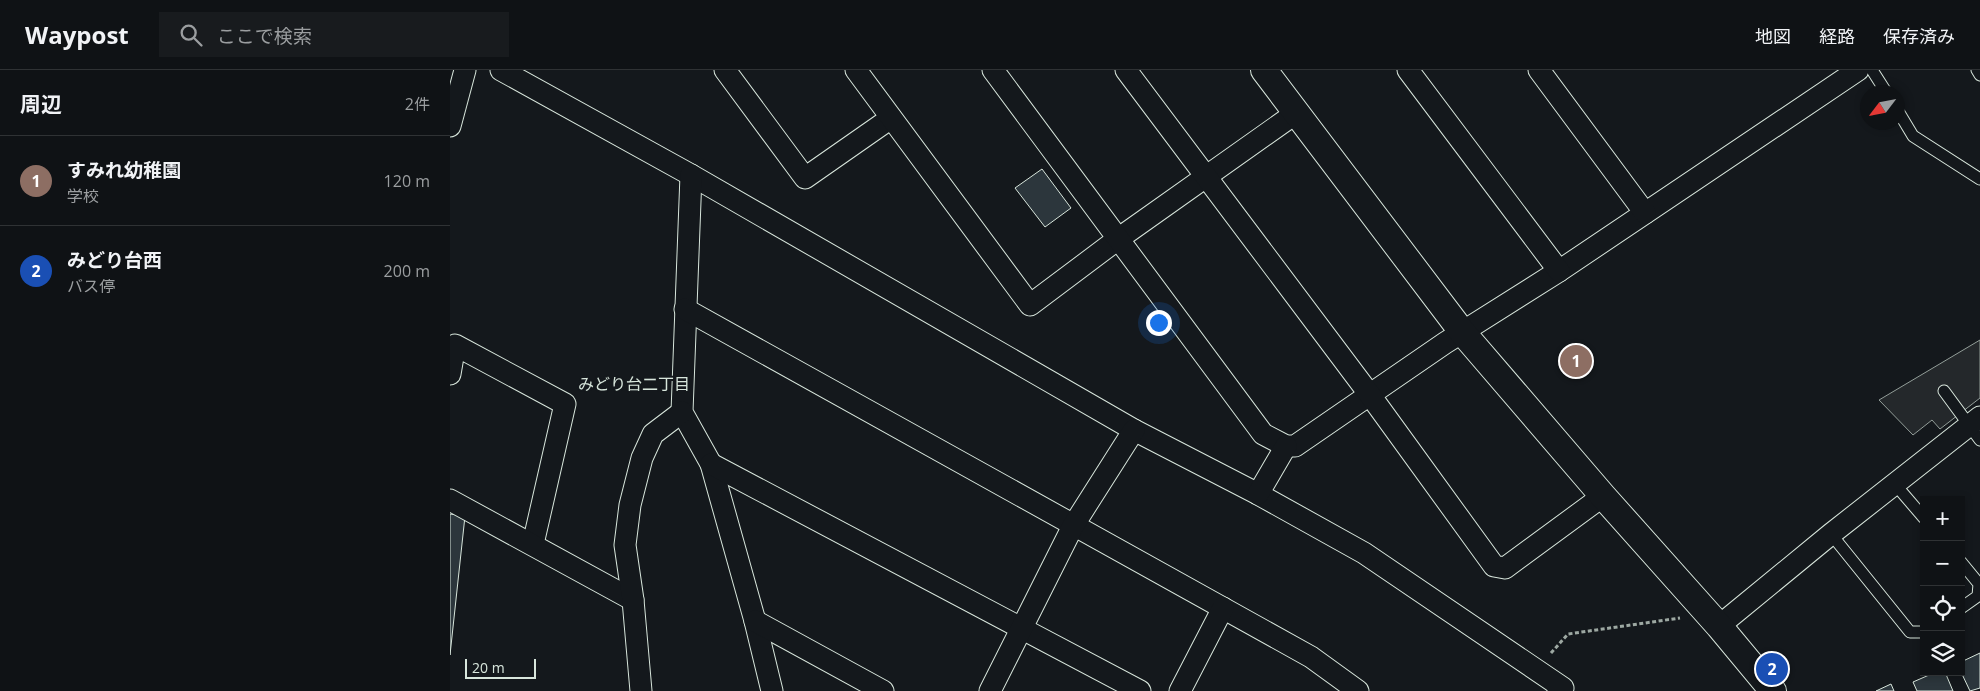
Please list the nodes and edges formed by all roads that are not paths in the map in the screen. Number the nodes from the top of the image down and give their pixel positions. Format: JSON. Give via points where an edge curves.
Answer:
{"nodes":[{"id":1,"x":465,"y":70,"type":"edge"},
{"id":2,"x":501,"y":70,"type":"edge"},
{"id":3,"x":725,"y":70,"type":"edge"},
{"id":4,"x":856,"y":70,"type":"edge"},
{"id":5,"x":993,"y":70,"type":"edge"},
{"id":6,"x":1126,"y":70,"type":"edge"},
{"id":7,"x":1264,"y":70,"type":"edge"},
{"id":8,"x":1408,"y":70,"type":"edge"},
{"id":9,"x":1539,"y":70,"type":"edge"},
{"id":10,"x":1860,"y":70,"type":"edge"},
{"id":11,"x":1977,"y":70,"type":"edge"},
{"id":12,"x":1980,"y":75,"type":"edge"},
{"id":13,"x":527,"y":76,"type":"edge"},
{"id":14,"x":1878,"y":85,"type":"edge"},
{"id":15,"x":1296,"y":113,"type":"junction"},
{"id":16,"x":891,"y":118,"type":"junction"},
{"id":17,"x":1905,"y":123,"type":"edge"},
{"id":18,"x":450,"y":126,"type":"edge"},
{"id":19,"x":691,"y":175,"type":"junction"},
{"id":20,"x":1205,"y":177,"type":"junction"},
{"id":21,"x":1980,"y":178,"type":"edge"},
{"id":22,"x":1645,"y":214,"type":"junction"},
{"id":23,"x":1118,"y":238,"type":"junction"},
{"id":24,"x":1559,"y":271,"type":"junction"},
{"id":25,"x":685,"y":309,"type":"junction"},
{"id":26,"x":1463,"y":333,"type":"junction"},
{"id":27,"x":450,"y":374,"type":"edge"},
{"id":28,"x":1944,"y":390,"type":"dead end"},
{"id":29,"x":1370,"y":395,"type":"junction"},
{"id":30,"x":682,"y":412,"type":"junction"},
{"id":31,"x":1976,"y":427,"type":"edge"},
{"id":32,"x":1134,"y":430,"type":"junction"},
{"id":33,"x":1286,"y":446,"type":"junction"},
{"id":34,"x":711,"y":464,"type":"junction"},
{"id":35,"x":1894,"y":483,"type":"junction"},
{"id":36,"x":1258,"y":494,"type":"junction"},
{"id":37,"x":1603,"y":496,"type":"junction"},
{"id":38,"x":450,"y":500,"type":"edge"},
{"id":39,"x":1920,"y":513,"type":"edge"},
{"id":40,"x":1074,"y":526,"type":"junction"},
{"id":41,"x":1831,"y":534,"type":"junction"},
{"id":42,"x":533,"y":544,"type":"junction"},
{"id":43,"x":1965,"y":567,"type":"edge"},
{"id":44,"x":633,"y":600,"type":"junction"},
{"id":45,"x":1965,"y":605,"type":"edge"},
{"id":46,"x":1223,"y":608,"type":"junction"},
{"id":47,"x":755,"y":621,"type":"junction"},
{"id":48,"x":1719,"y":626,"type":"junction"},
{"id":49,"x":1020,"y":629,"type":"junction"},
{"id":50,"x":1920,"y":632,"type":"edge"},
{"id":51,"x":641,"y":691,"type":"edge"},
{"id":52,"x":772,"y":691,"type":"edge"},
{"id":53,"x":883,"y":691,"type":"edge"},
{"id":54,"x":990,"y":691,"type":"edge"},
{"id":55,"x":1140,"y":691,"type":"edge"},
{"id":56,"x":1180,"y":691,"type":"edge"},
{"id":57,"x":1358,"y":691,"type":"edge"},
{"id":58,"x":1558,"y":691,"type":"edge"},
{"id":59,"x":1773,"y":691,"type":"edge"}],
"edges":[{"from":1,"to":18,"type":"street"},
{"from":2,"to":13,"type":"street"},
{"from":3,"to":16,"type":"street","via":[[805,178]]},
{"from":4,"to":16,"type":"street"},
{"from":5,"to":23,"type":"street"},
{"from":6,"to":20,"type":"street"},
{"from":7,"to":15,"type":"street"},
{"from":8,"to":24,"type":"street"},
{"from":9,"to":22,"type":"street"},
{"from":10,"to":14,"type":"lane"},
{"from":10,"to":22,"type":"street"},
{"from":11,"to":12,"type":"lane"},
{"from":13,"to":19,"type":"street"},
{"from":15,"to":20,"type":"street"},
{"from":15,"to":26,"type":"street"},
{"from":16,"to":23,"type":"street","via":[[1030,305]]},
{"from":17,"to":21,"type":"lane","via":[[1913,136]]},
{"from":19,"to":25,"type":"street"},
{"from":19,"to":32,"type":"street"},
{"from":20,"to":23,"type":"street"},
{"from":20,"to":29,"type":"street"},
{"from":22,"to":24,"type":"street"},
{"from":23,"to":33,"type":"street","via":[[1263,434]]},
{"from":24,"to":26,"type":"street"},
{"from":25,"to":30,"type":"street"},
{"from":25,"to":40,"type":"street"},
{"from":26,"to":29,"type":"street"},
{"from":26,"to":37,"type":"street"},
{"from":27,"to":42,"type":"street","via":[[456,345],[565,404]]},
{"from":28,"to":31,"type":"lane"},
{"from":29,"to":33,"type":"street","via":[[1295,446]]},
{"from":29,"to":37,"type":"street","via":[[1494,566],[1505,568]]},
{"from":30,"to":34,"type":"street"},
{"from":30,"to":44,"type":"street","via":[[653,434],[642,458],[630,505],[626,545]]},
{"from":31,"to":35,"type":"street"},
{"from":32,"to":36,"type":"street"},
{"from":32,"to":40,"type":"street"},
{"from":33,"to":36,"type":"street"},
{"from":34,"to":47,"type":"street"},
{"from":34,"to":49,"type":"street"},
{"from":35,"to":39,"type":"lane"},
{"from":35,"to":41,"type":"street"},
{"from":36,"to":58,"type":"street","via":[[1364,553],[1563,688]]},
{"from":37,"to":48,"type":"street"},
{"from":38,"to":42,"type":"street"},
{"from":40,"to":46,"type":"street"},
{"from":40,"to":49,"type":"street"},
{"from":41,"to":48,"type":"street"},
{"from":41,"to":50,"type":"lane","via":[[1910,632]]},
{"from":42,"to":44,"type":"street"},
{"from":43,"to":45,"type":"lane","via":[[1979,584],[1978,596]]},
{"from":44,"to":51,"type":"street"},
{"from":46,"to":56,"type":"street"},
{"from":46,"to":57,"type":"street","via":[[1311,657]]},
{"from":47,"to":52,"type":"street"},
{"from":47,"to":53,"type":"street"},
{"from":48,"to":59,"type":"street"},
{"from":49,"to":54,"type":"street"},
{"from":49,"to":55,"type":"street"}]}
